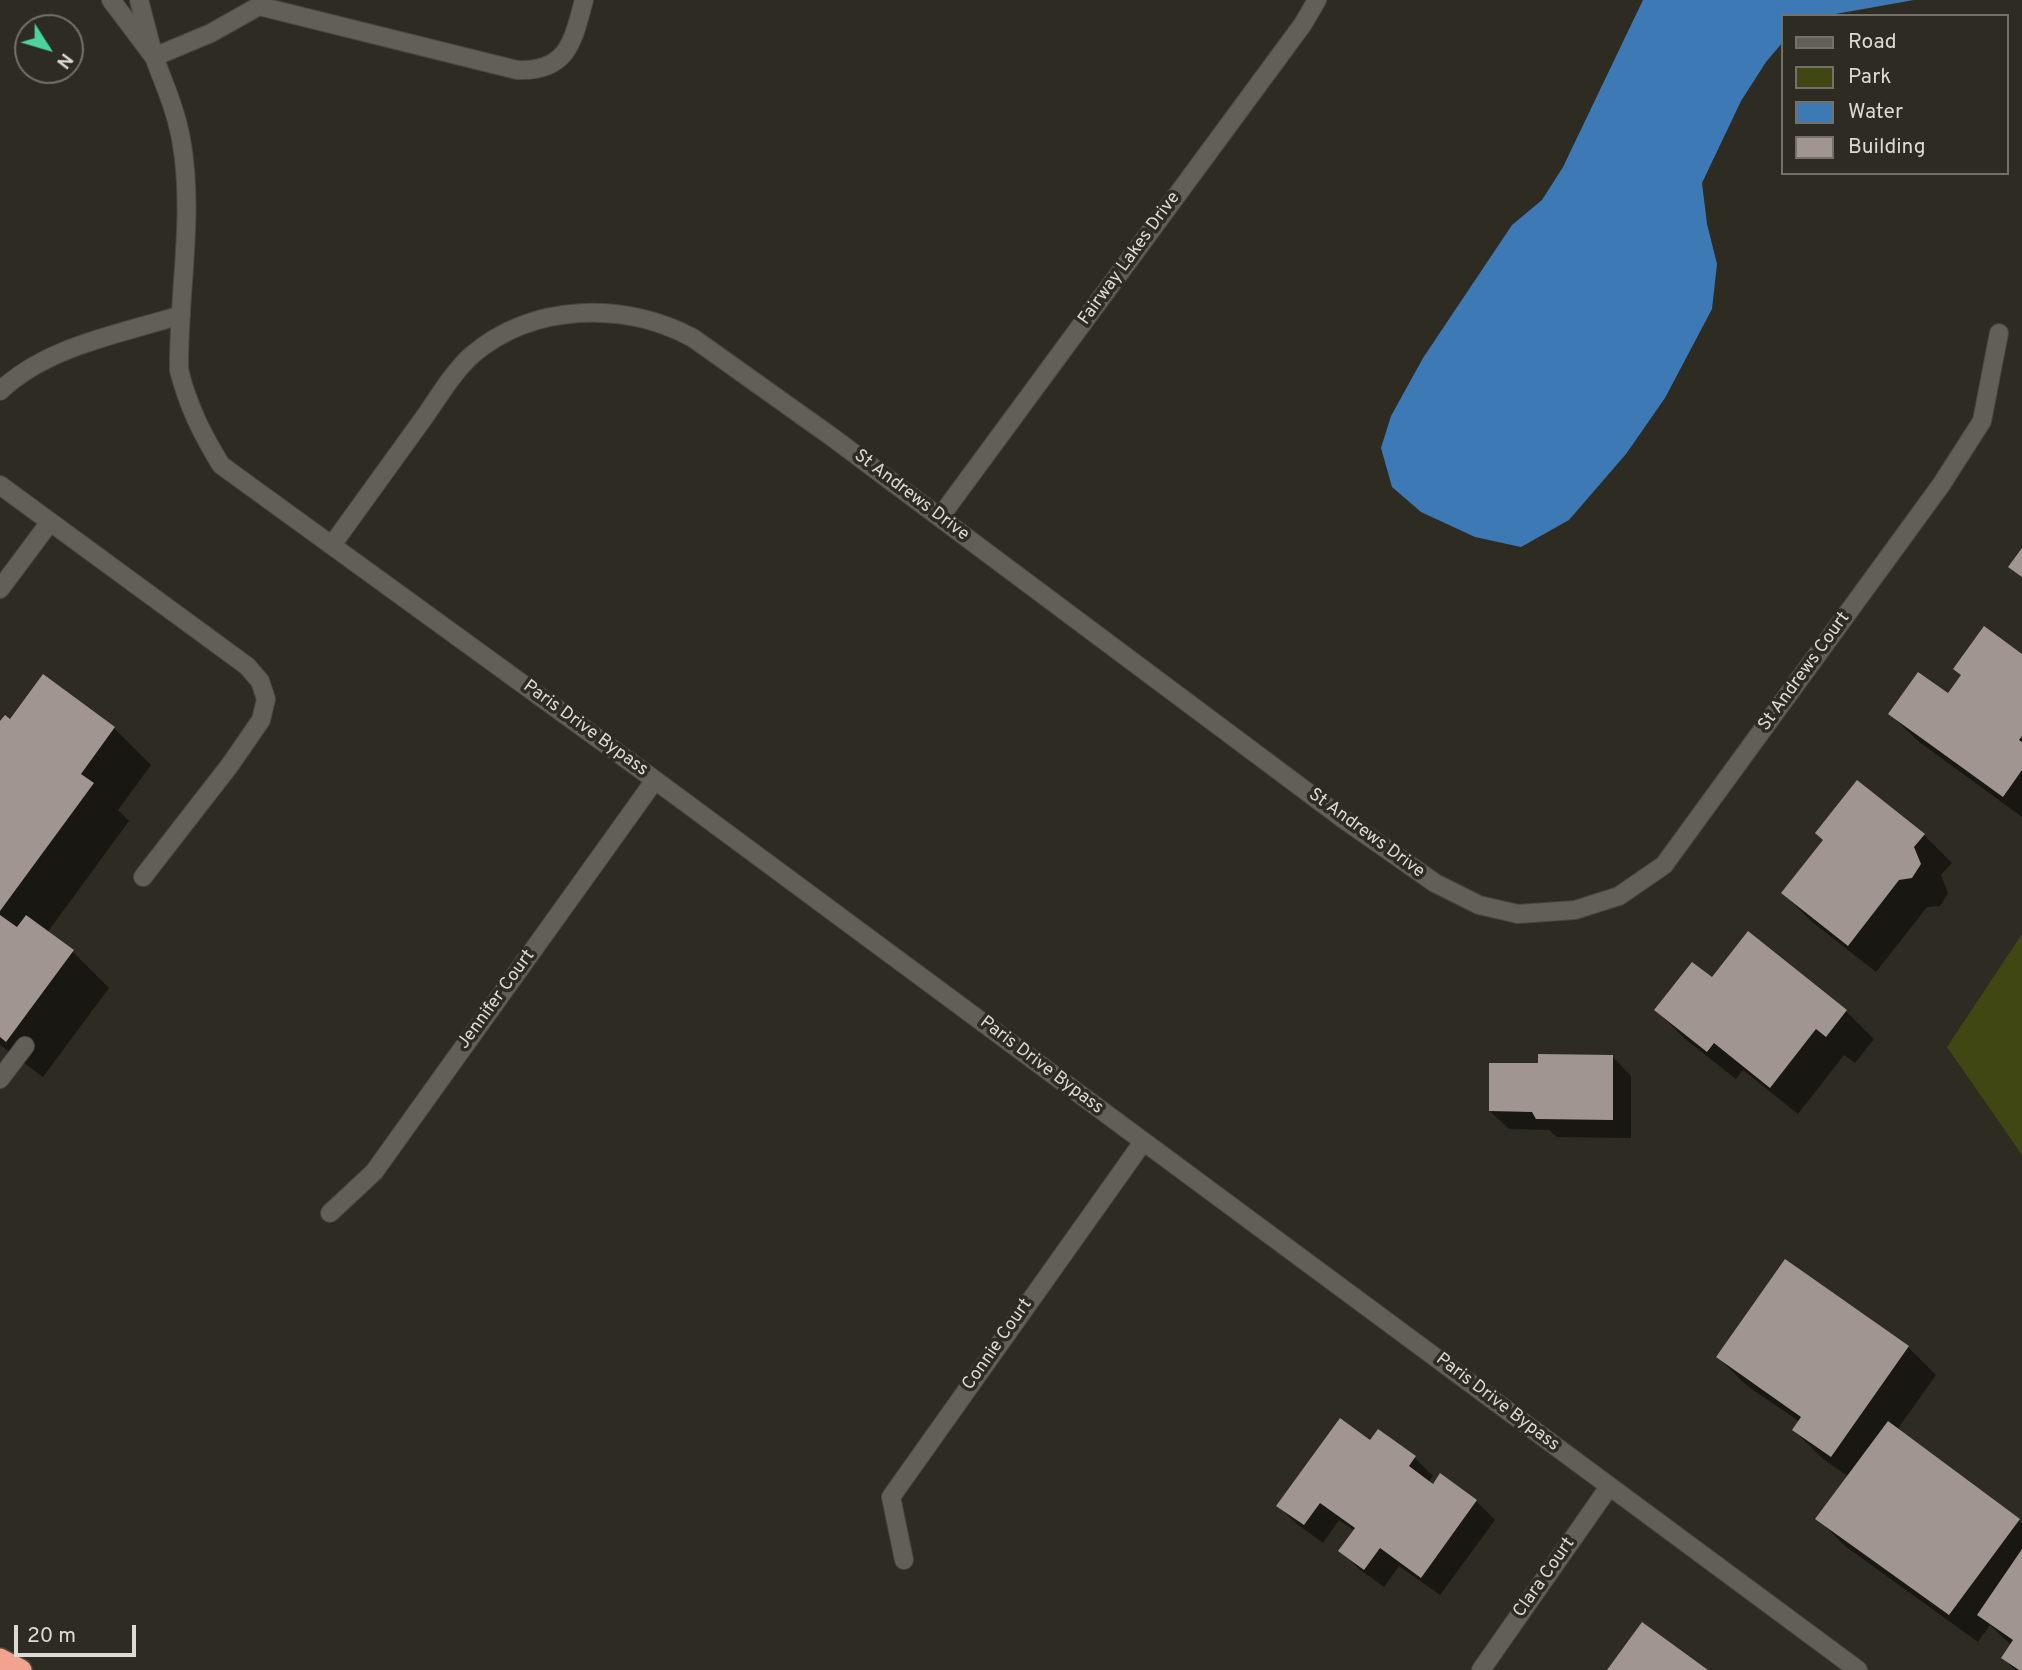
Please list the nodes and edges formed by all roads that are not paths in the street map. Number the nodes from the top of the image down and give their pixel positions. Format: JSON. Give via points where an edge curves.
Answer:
{"nodes":[{"id":1,"x":111,"y":0,"type":"edge"},
{"id":2,"x":139,"y":0,"type":"edge"},
{"id":3,"x":584,"y":0,"type":"edge"},
{"id":4,"x":1317,"y":0,"type":"edge"},
{"id":5,"x":260,"y":3,"type":"edge"},
{"id":6,"x":154,"y":57,"type":"junction"},
{"id":7,"x":181,"y":316,"type":"junction"},
{"id":8,"x":2000,"y":333,"type":"dead end"},
{"id":9,"x":0,"y":391,"type":"edge"},
{"id":10,"x":0,"y":485,"type":"edge"},
{"id":11,"x":940,"y":517,"type":"junction"},
{"id":12,"x":50,"y":522,"type":"junction"},
{"id":13,"x":332,"y":545,"type":"junction"},
{"id":14,"x":0,"y":589,"type":"edge"},
{"id":15,"x":654,"y":780,"type":"junction"},
{"id":16,"x":143,"y":877,"type":"dead end"},
{"id":17,"x":1518,"y":914,"type":"joint"},
{"id":18,"x":25,"y":1046,"type":"dead end"},
{"id":19,"x":0,"y":1079,"type":"edge"},
{"id":20,"x":1143,"y":1142,"type":"junction"},
{"id":21,"x":330,"y":1213,"type":"dead end"},
{"id":22,"x":1609,"y":1487,"type":"junction"},
{"id":23,"x":904,"y":1560,"type":"dead end"},
{"id":24,"x":0,"y":1660,"type":"edge"},
{"id":25,"x":21,"y":1670,"type":"edge"},
{"id":26,"x":1481,"y":1670,"type":"edge"},
{"id":27,"x":1858,"y":1670,"type":"edge"}],
"edges":[{"from":1,"to":6,"type":"street"},
{"from":2,"to":6,"type":"street"},
{"from":3,"to":5,"type":"street","via":[[570,47],[536,71],[517,70]]},
{"from":4,"to":11,"type":"street","name":"Fairway Lakes Drive"},
{"from":5,"to":6,"type":"street","via":[[211,33]]},
{"from":6,"to":7,"type":"street","via":[[181,138],[186,191]]},
{"from":7,"to":9,"type":"street","via":[[58,354],[18,374]]},
{"from":7,"to":13,"type":"street","name":"Paris Drive Bypass","via":[[179,370],[186,398],[221,465]]},
{"from":8,"to":17,"type":"street","name":"St Andrews Court","via":[[1982,421],[1941,485],[1664,865],[1619,896],[1575,910]]},
{"from":10,"to":12,"type":"street"},
{"from":11,"to":13,"type":"street","name":"St Andrews Drive","via":[[693,338],[643,318],[583,312],[537,320],[505,332],[471,356]]},
{"from":11,"to":17,"type":"street","name":"St Andrews Drive","via":[[1435,883],[1479,905]]},
{"from":12,"to":14,"type":"street"},
{"from":12,"to":16,"type":"street","via":[[247,666],[260,681],[266,699],[261,720],[230,765]]},
{"from":13,"to":15,"type":"street","name":"Paris Drive Bypass"},
{"from":15,"to":20,"type":"street","name":"Paris Drive Bypass"},
{"from":15,"to":21,"type":"street","name":"Jennifer Court","via":[[374,1172]]},
{"from":18,"to":19,"type":"street"},
{"from":20,"to":22,"type":"street","name":"Paris Drive Bypass"},
{"from":20,"to":23,"type":"street","name":"Connie Court","via":[[891,1497]]},
{"from":22,"to":26,"type":"street","name":"Clara Court"},
{"from":22,"to":27,"type":"street","name":"Paris Drive Bypass"},
{"from":24,"to":25,"type":"highway"}]}
